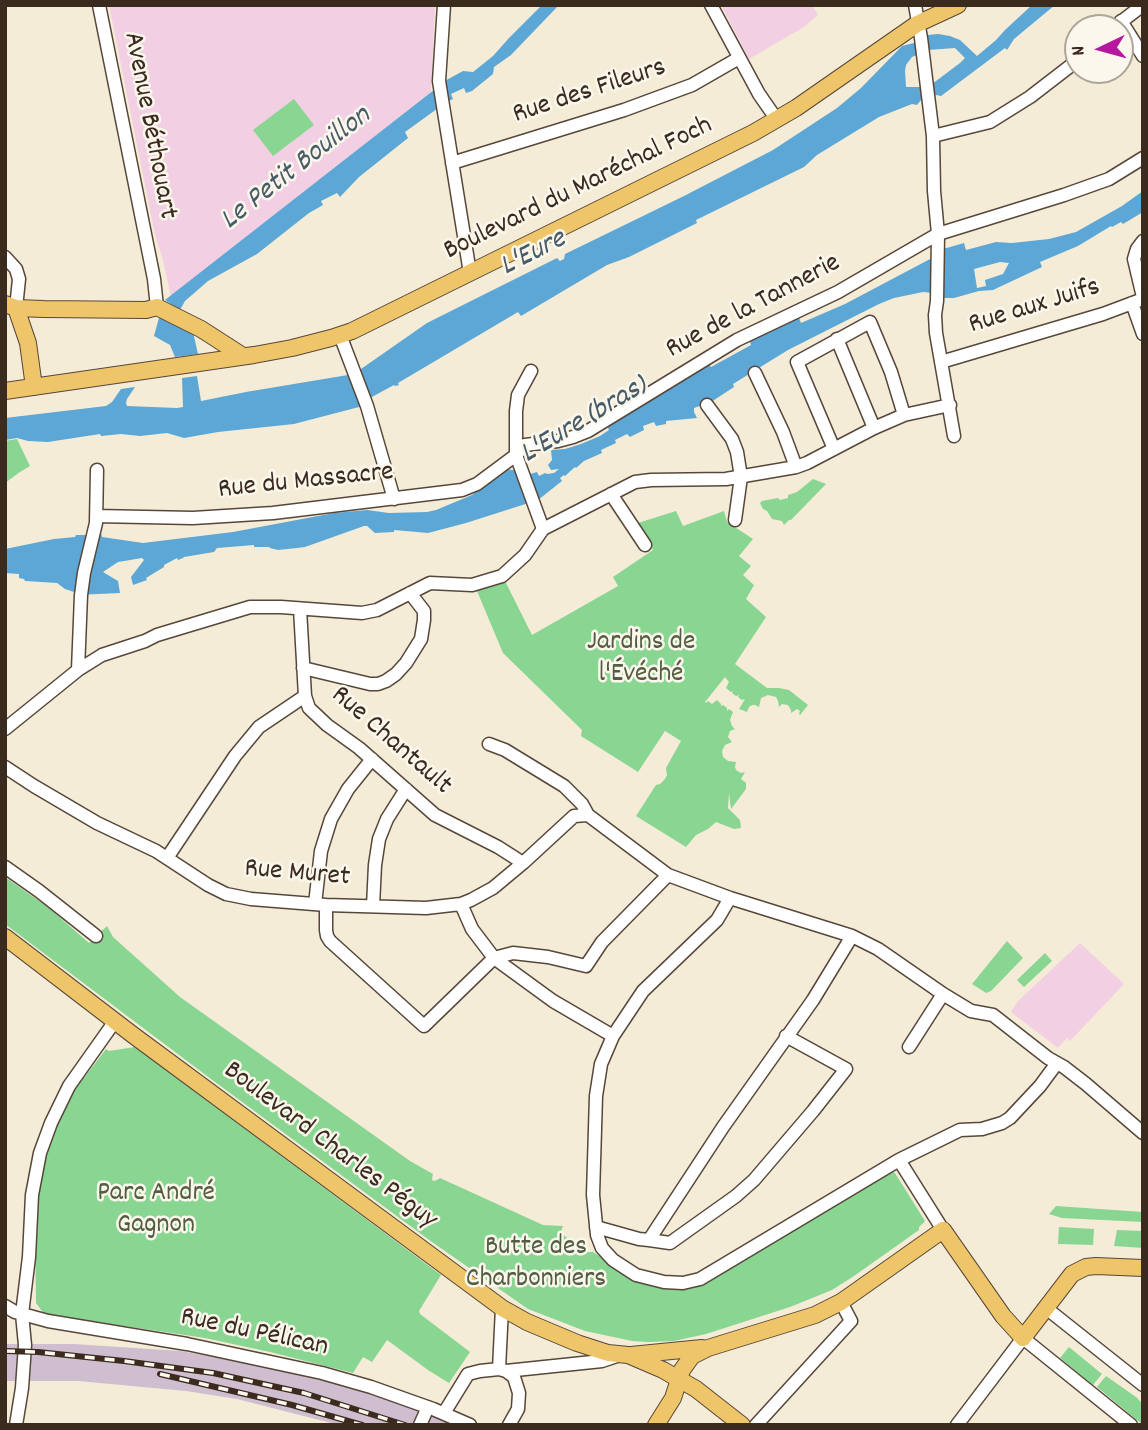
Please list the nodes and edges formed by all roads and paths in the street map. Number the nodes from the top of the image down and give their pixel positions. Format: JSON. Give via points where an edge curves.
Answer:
{"nodes":[{"id":1,"x":99,"y":5,"type":"edge"},
{"id":2,"x":443,"y":5,"type":"edge"},
{"id":3,"x":711,"y":5,"type":"edge"},
{"id":4,"x":915,"y":5,"type":"edge"},
{"id":5,"x":958,"y":5,"type":"edge"},
{"id":6,"x":930,"y":11,"type":"edge"},
{"id":7,"x":919,"y":31,"type":"junction"},
{"id":8,"x":739,"y":58,"type":"junction"},
{"id":9,"x":1064,"y":71,"type":"edge"},
{"id":10,"x":777,"y":120,"type":"junction"},
{"id":11,"x":933,"y":136,"type":"junction"},
{"id":12,"x":1143,"y":158,"type":"edge"},
{"id":13,"x":452,"y":163,"type":"junction"},
{"id":14,"x":938,"y":234,"type":"junction"},
{"id":15,"x":1143,"y":241,"type":"edge"},
{"id":16,"x":5,"y":257,"type":"edge"},
{"id":17,"x":470,"y":273,"type":"junction"},
{"id":18,"x":1139,"y":300,"type":"edge"},
{"id":19,"x":11,"y":306,"type":"edge"},
{"id":20,"x":159,"y":308,"type":"junction"},
{"id":21,"x":1143,"y":334,"type":"edge"},
{"id":22,"x":340,"y":335,"type":"junction"},
{"id":23,"x":837,"y":339,"type":"junction"},
{"id":24,"x":243,"y":356,"type":"junction"},
{"id":25,"x":941,"y":362,"type":"junction"},
{"id":26,"x":531,"y":371,"type":"dead end"},
{"id":27,"x":755,"y":373,"type":"dead end"},
{"id":28,"x":34,"y":387,"type":"junction"},
{"id":29,"x":5,"y":391,"type":"edge"},
{"id":30,"x":707,"y":405,"type":"dead end"},
{"id":31,"x":950,"y":405,"type":"junction"},
{"id":32,"x":904,"y":415,"type":"junction"},
{"id":33,"x":874,"y":428,"type":"junction"},
{"id":34,"x":954,"y":436,"type":"dead end"},
{"id":35,"x":834,"y":449,"type":"junction"},
{"id":36,"x":517,"y":456,"type":"junction"},
{"id":37,"x":796,"y":467,"type":"junction"},
{"id":38,"x":97,"y":470,"type":"dead end"},
{"id":39,"x":741,"y":477,"type":"junction"},
{"id":40,"x":611,"y":494,"type":"junction"},
{"id":41,"x":394,"y":499,"type":"junction"},
{"id":42,"x":96,"y":520,"type":"junction"},
{"id":43,"x":735,"y":520,"type":"dead end"},
{"id":44,"x":543,"y":529,"type":"junction"},
{"id":45,"x":645,"y":545,"type":"dead end"},
{"id":46,"x":410,"y":593,"type":"junction"},
{"id":47,"x":300,"y":609,"type":"junction"},
{"id":48,"x":303,"y":668,"type":"junction"},
{"id":49,"x":78,"y":670,"type":"junction"},
{"id":50,"x":305,"y":696,"type":"junction"},
{"id":51,"x":5,"y":729,"type":"edge"},
{"id":52,"x":489,"y":744,"type":"dead end"},
{"id":53,"x":372,"y":760,"type":"junction"},
{"id":54,"x":5,"y":767,"type":"edge"},
{"id":55,"x":406,"y":789,"type":"junction"},
{"id":56,"x":588,"y":815,"type":"junction"},
{"id":57,"x":167,"y":858,"type":"junction"},
{"id":58,"x":523,"y":863,"type":"junction"},
{"id":59,"x":5,"y":867,"type":"edge"},
{"id":60,"x":667,"y":875,"type":"junction"},
{"id":61,"x":730,"y":898,"type":"junction"},
{"id":62,"x":321,"y":904,"type":"junction"},
{"id":63,"x":461,"y":904,"type":"junction"},
{"id":64,"x":373,"y":906,"type":"junction"},
{"id":65,"x":96,"y":936,"type":"dead end"},
{"id":66,"x":852,"y":936,"type":"junction"},
{"id":67,"x":5,"y":937,"type":"edge"},
{"id":68,"x":494,"y":958,"type":"junction"},
{"id":69,"x":943,"y":994,"type":"junction"},
{"id":70,"x":115,"y":1021,"type":"junction"},
{"id":71,"x":613,"y":1036,"type":"junction"},
{"id":72,"x":786,"y":1036,"type":"junction"},
{"id":73,"x":909,"y":1046,"type":"dead end"},
{"id":74,"x":1057,"y":1063,"type":"junction"},
{"id":75,"x":1143,"y":1132,"type":"edge"},
{"id":76,"x":900,"y":1160,"type":"junction"},
{"id":77,"x":596,"y":1227,"type":"junction"},
{"id":78,"x":943,"y":1230,"type":"junction"},
{"id":79,"x":649,"y":1240,"type":"junction"},
{"id":80,"x":1143,"y":1268,"type":"edge"},
{"id":81,"x":841,"y":1302,"type":"junction"},
{"id":82,"x":5,"y":1306,"type":"edge"},
{"id":83,"x":502,"y":1308,"type":"junction"},
{"id":84,"x":1046,"y":1308,"type":"junction"},
{"id":85,"x":22,"y":1314,"type":"junction"},
{"id":86,"x":1023,"y":1338,"type":"junction"},
{"id":87,"x":708,"y":1348,"type":"junction"},
{"id":88,"x":624,"y":1355,"type":"junction"},
{"id":89,"x":503,"y":1370,"type":"junction"},
{"id":90,"x":679,"y":1379,"type":"junction"},
{"id":91,"x":1143,"y":1385,"type":"edge"},
{"id":92,"x":428,"y":1407,"type":"junction"},
{"id":93,"x":444,"y":1413,"type":"junction"},
{"id":94,"x":13,"y":1422,"type":"edge"},
{"id":95,"x":420,"y":1425,"type":"edge"},
{"id":96,"x":470,"y":1425,"type":"edge"},
{"id":97,"x":509,"y":1425,"type":"edge"},
{"id":98,"x":656,"y":1425,"type":"edge"},
{"id":99,"x":741,"y":1425,"type":"edge"},
{"id":100,"x":756,"y":1425,"type":"edge"},
{"id":101,"x":957,"y":1425,"type":"edge"},
{"id":102,"x":1131,"y":1425,"type":"edge"}],
"edges":[{"from":1,"to":20,"type":"street","name":"Avenue Béthouart"},
{"from":2,"to":13,"type":"street","via":[[439,82]]},
{"from":3,"to":8,"type":"street"},
{"from":4,"to":7,"type":"street"},
{"from":5,"to":6,"type":"main road","name":"Boulevard du Maréchal Foch"},
{"from":6,"to":7,"type":"main road","name":"Boulevard du Maréchal Foch"},
{"from":7,"to":10,"type":"main road","name":"Boulevard du Maréchal Foch"},
{"from":7,"to":11,"type":"street"},
{"from":8,"to":10,"type":"street"},
{"from":8,"to":13,"type":"street","name":"Rue des Fileurs","via":[[692,85],[624,110]]},
{"from":9,"to":11,"type":"street","via":[[990,122]]},
{"from":10,"to":17,"type":"main road","name":"Boulevard du Maréchal Foch"},
{"from":11,"to":14,"type":"street"},
{"from":12,"to":14,"type":"street","name":"Rue de la Tannerie","via":[[1109,179]]},
{"from":13,"to":17,"type":"street"},
{"from":14,"to":25,"type":"street","via":[[935,315]]},
{"from":14,"to":36,"type":"street","name":"Rue de la Tannerie","via":[[838,292],[737,340],[588,431],[525,445]]},
{"from":15,"to":18,"type":"street","via":[[1134,259]]},
{"from":16,"to":19,"type":"street","via":[[19,279]]},
{"from":17,"to":22,"type":"main road","name":"Boulevard du Maréchal Foch"},
{"from":18,"to":21,"type":"street"},
{"from":18,"to":25,"type":"street","name":"Rue aux Juifs"},
{"from":19,"to":20,"type":"main road"},
{"from":19,"to":28,"type":"main road","via":[[28,343]]},
{"from":20,"to":24,"type":"main road"},
{"from":22,"to":24,"type":"main road","name":"Boulevard du Maréchal Foch"},
{"from":22,"to":41,"type":"street"},
{"from":23,"to":32,"type":"street","via":[[870,322]]},
{"from":23,"to":33,"type":"street"},
{"from":23,"to":35,"type":"street","via":[[797,362]]},
{"from":24,"to":28,"type":"main road","name":"Boulevard du Maréchal Foch"},
{"from":25,"to":31,"type":"street"},
{"from":26,"to":36,"type":"street","via":[[518,395]]},
{"from":27,"to":37,"type":"street"},
{"from":28,"to":29,"type":"main road","name":"Boulevard du Maréchal Foch"},
{"from":30,"to":39,"type":"street","via":[[732,439]]},
{"from":31,"to":32,"type":"street"},
{"from":31,"to":34,"type":"street"},
{"from":32,"to":33,"type":"street"},
{"from":33,"to":35,"type":"street"},
{"from":35,"to":37,"type":"street"},
{"from":36,"to":41,"type":"street","name":"Rue du Massacre","via":[[462,490]]},
{"from":36,"to":44,"type":"street"},
{"from":37,"to":39,"type":"street"},
{"from":38,"to":42,"type":"street"},
{"from":39,"to":40,"type":"street","via":[[635,482]]},
{"from":39,"to":43,"type":"street"},
{"from":40,"to":44,"type":"street"},
{"from":40,"to":45,"type":"street"},
{"from":41,"to":42,"type":"street","name":"Rue du Massacre","via":[[273,513]]},
{"from":42,"to":49,"type":"street","via":[[81,595]]},
{"from":44,"to":46,"type":"street","via":[[525,555],[502,576],[472,584],[430,583]]},
{"from":46,"to":47,"type":"street","via":[[362,613]]},
{"from":46,"to":48,"type":"street","via":[[424,611],[421,639],[396,674],[370,684]]},
{"from":47,"to":48,"type":"street","name":"Rue Chantault"},
{"from":47,"to":49,"type":"street","via":[[240,609],[102,655]]},
{"from":48,"to":50,"type":"street","name":"Rue Chantault"},
{"from":49,"to":51,"type":"street"},
{"from":50,"to":53,"type":"street","name":"Rue Chantault","via":[[309,708]]},
{"from":50,"to":57,"type":"street","via":[[259,727]]},
{"from":52,"to":56,"type":"street","via":[[564,786]]},
{"from":53,"to":55,"type":"street","name":"Rue Chantault"},
{"from":53,"to":62,"type":"street","via":[[331,819],[321,850]]},
{"from":54,"to":57,"type":"street","name":"Rue Muret","via":[[97,823]]},
{"from":55,"to":58,"type":"street","name":"Rue Chantault","via":[[435,816]]},
{"from":55,"to":64,"type":"street","via":[[379,839]]},
{"from":56,"to":58,"type":"street","name":"Rue Muret","via":[[575,816]]},
{"from":56,"to":60,"type":"street"},
{"from":57,"to":62,"type":"street","name":"Rue Muret","via":[[226,894]]},
{"from":58,"to":63,"type":"street","name":"Rue Muret","via":[[493,888]]},
{"from":59,"to":65,"type":"street"},
{"from":60,"to":61,"type":"street"},
{"from":60,"to":68,"type":"street","via":[[602,942],[586,967],[513,953]]},
{"from":61,"to":66,"type":"street"},
{"from":61,"to":71,"type":"street","via":[[717,920],[643,991]]},
{"from":62,"to":64,"type":"street","name":"Rue Muret"},
{"from":62,"to":68,"type":"street","via":[[330,941],[424,1026]]},
{"from":63,"to":64,"type":"street","name":"Rue Muret"},
{"from":63,"to":68,"type":"street","via":[[472,929]]},
{"from":66,"to":69,"type":"street"},
{"from":66,"to":72,"type":"street"},
{"from":67,"to":70,"type":"main road","name":"Boulevard Charles Péguy"},
{"from":68,"to":71,"type":"street","via":[[553,1001]]},
{"from":69,"to":73,"type":"street"},
{"from":69,"to":74,"type":"street","via":[[971,1011],[993,1015]]},
{"from":70,"to":83,"type":"main road","name":"Boulevard Charles Péguy"},
{"from":70,"to":85,"type":"street","via":[[69,1086],[40,1153]]},
{"from":71,"to":77,"type":"street","via":[[601,1064],[596,1096]]},
{"from":72,"to":79,"type":"street"},
{"from":72,"to":79,"type":"street","via":[[846,1069],[736,1196],[670,1243]]},
{"from":74,"to":75,"type":"street"},
{"from":74,"to":76,"type":"street","via":[[1002,1123],[960,1130]]},
{"from":76,"to":77,"type":"street","via":[[700,1279],[683,1283],[636,1275],[602,1248]]},
{"from":76,"to":78,"type":"street"},
{"from":77,"to":79,"type":"street"},
{"from":78,"to":81,"type":"main road"},
{"from":78,"to":86,"type":"main road"},
{"from":80,"to":84,"type":"main road","via":[[1086,1267],[1072,1274]]},
{"from":81,"to":87,"type":"main road","via":[[815,1315]]},
{"from":81,"to":100,"type":"street","via":[[851,1321]]},
{"from":82,"to":85,"type":"street","name":"Rue du Pélican"},
{"from":83,"to":88,"type":"main road","name":"Boulevard Charles Péguy","via":[[577,1343]]},
{"from":83,"to":89,"type":"street"},
{"from":84,"to":86,"type":"main road"},
{"from":84,"to":91,"type":"street"},
{"from":85,"to":92,"type":"street","name":"Rue du Pélican","via":[[322,1373]]},
{"from":85,"to":94,"type":"street","via":[[22,1394]]},
{"from":86,"to":101,"type":"street"},
{"from":86,"to":102,"type":"street"},
{"from":87,"to":88,"type":"main road"},
{"from":87,"to":90,"type":"main road","via":[[692,1356]]},
{"from":88,"to":89,"type":"street"},
{"from":88,"to":90,"type":"main road","name":"Boulevard Charles Péguy"},
{"from":89,"to":93,"type":"street","via":[[468,1374]]},
{"from":89,"to":97,"type":"street","via":[[514,1377],[519,1393]]},
{"from":90,"to":98,"type":"main road"},
{"from":90,"to":99,"type":"main road","name":"Boulevard Charles Péguy"},
{"from":92,"to":93,"type":"street","name":"Rue du Pélican"},
{"from":92,"to":95,"type":"street"},
{"from":93,"to":96,"type":"street","name":"Rue du Pélican"}]}
